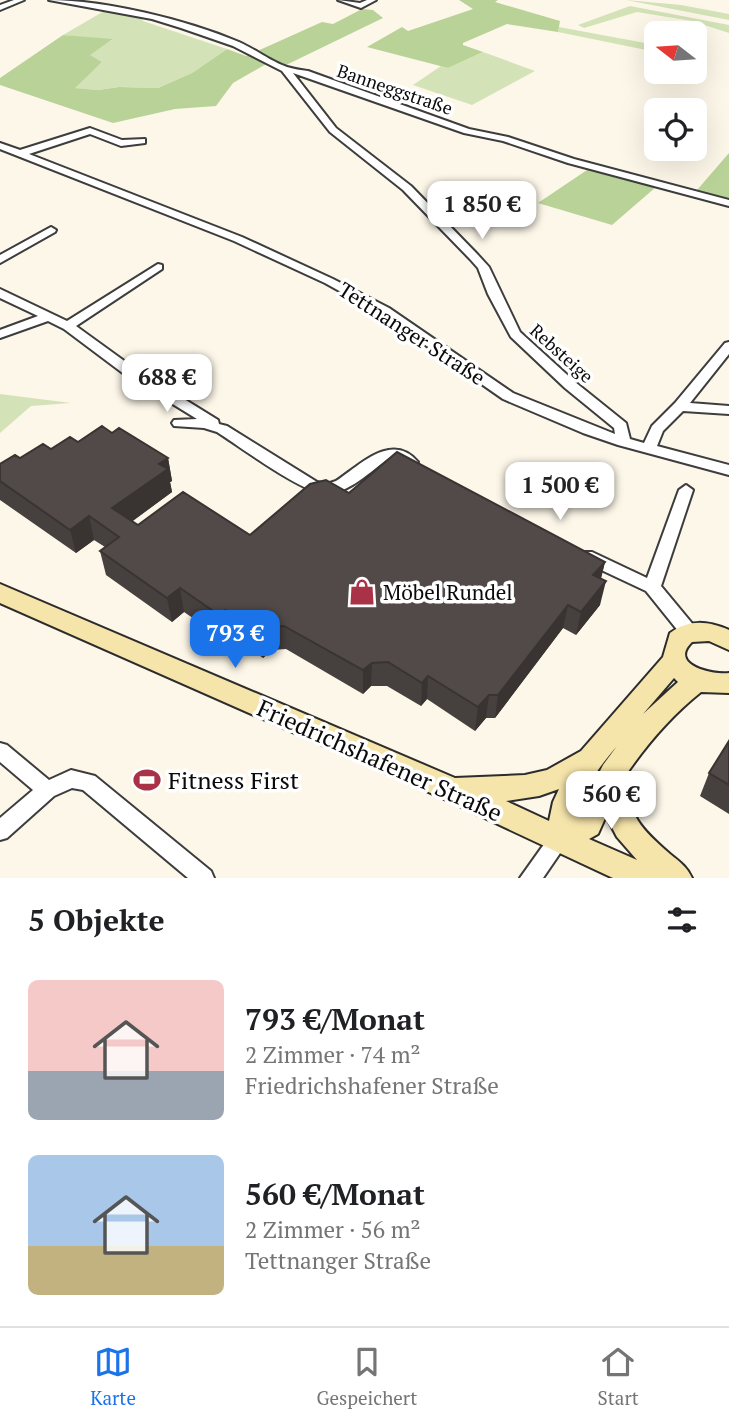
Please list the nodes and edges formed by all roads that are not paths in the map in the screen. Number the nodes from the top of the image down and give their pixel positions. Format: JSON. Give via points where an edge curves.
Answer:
{"nodes":[{"id":1,"x":20,"y":0,"type":"edge"},
{"id":2,"x":53,"y":0,"type":"edge"},
{"id":3,"x":342,"y":0,"type":"edge"},
{"id":4,"x":372,"y":0,"type":"edge"},
{"id":5,"x":0,"y":8,"type":"edge"},
{"id":6,"x":285,"y":69,"type":"junction"},
{"id":7,"x":142,"y":141,"type":"dead end"},
{"id":8,"x":0,"y":146,"type":"edge"},
{"id":9,"x":19,"y":153,"type":"junction"},
{"id":10,"x":729,"y":203,"type":"edge"},
{"id":11,"x":51,"y":230,"type":"dead end"},
{"id":12,"x":0,"y":260,"type":"edge"},
{"id":13,"x":159,"y":267,"type":"dead end"},
{"id":14,"x":0,"y":293,"type":"edge"},
{"id":15,"x":51,"y":316,"type":"junction"},
{"id":16,"x":68,"y":326,"type":"junction"},
{"id":17,"x":0,"y":334,"type":"edge"},
{"id":18,"x":729,"y":346,"type":"edge"},
{"id":19,"x":680,"y":406,"type":"junction"},
{"id":20,"x":729,"y":410,"type":"edge"},
{"id":21,"x":179,"y":423,"type":"dead end"},
{"id":22,"x":222,"y":429,"type":"junction"},
{"id":23,"x":623,"y":442,"type":"junction"},
{"id":24,"x":648,"y":450,"type":"junction"},
{"id":25,"x":729,"y":470,"type":"edge"},
{"id":26,"x":430,"y":472,"type":"edge"},
{"id":27,"x":686,"y":491,"type":"dead end"},
{"id":28,"x":570,"y":548,"type":"edge"},
{"id":29,"x":652,"y":587,"type":"junction"},
{"id":30,"x":0,"y":593,"type":"edge"},
{"id":31,"x":689,"y":632,"type":"junction"},
{"id":32,"x":729,"y":641,"type":"edge"},
{"id":33,"x":675,"y":660,"type":"junction"},
{"id":34,"x":697,"y":681,"type":"junction"},
{"id":35,"x":729,"y":683,"type":"edge"},
{"id":36,"x":0,"y":751,"type":"edge"},
{"id":37,"x":602,"y":765,"type":"junction"},
{"id":38,"x":451,"y":789,"type":"junction"},
{"id":39,"x":47,"y":790,"type":"junction"},
{"id":40,"x":0,"y":831,"type":"edge"},
{"id":41,"x":559,"y":841,"type":"junction"},
{"id":42,"x":204,"y":878,"type":"edge"},
{"id":43,"x":530,"y":878,"type":"edge"},
{"id":44,"x":644,"y":878,"type":"edge"},
{"id":45,"x":678,"y":878,"type":"edge"}],
"edges":[{"from":1,"to":5,"type":"street"},
{"from":2,"to":6,"type":"street","name":"Banneggstraße","via":[[184,26],[236,44]]},
{"from":3,"to":4,"type":"street","via":[[361,6]]},
{"from":6,"to":10,"type":"street","name":"Banneggstraße","via":[[467,131]]},
{"from":6,"to":23,"type":"street","name":"Rebsteige","via":[[332,130],[407,188],[474,257],[515,334],[621,426]]},
{"from":7,"to":9,"type":"street","via":[[121,143],[90,131]]},
{"from":8,"to":9,"type":"street","name":"Tettnanger Straße"},
{"from":9,"to":23,"type":"street","name":"Tettnanger Straße","via":[[238,239],[330,281],[385,311],[508,396]]},
{"from":11,"to":12,"type":"street"},
{"from":13,"to":16,"type":"street"},
{"from":14,"to":15,"type":"street"},
{"from":15,"to":16,"type":"street"},
{"from":15,"to":17,"type":"street"},
{"from":16,"to":22,"type":"street"},
{"from":18,"to":19,"type":"street"},
{"from":19,"to":20,"type":"street"},
{"from":19,"to":24,"type":"street","via":[[657,429]]},
{"from":21,"to":22,"type":"street"},
{"from":22,"to":26,"type":"street","via":[[313,486],[327,489],[341,485],[385,454],[395,453]]},
{"from":23,"to":24,"type":"street","name":"Tettnanger Straße"},
{"from":24,"to":25,"type":"street","name":"Tettnanger Straße"},
{"from":27,"to":29,"type":"street"},
{"from":28,"to":29,"type":"street"},
{"from":29,"to":31,"type":"street"},
{"from":30,"to":38,"type":"street","name":"Friedrichshafener Straße"},
{"from":31,"to":32,"type":"street","via":[[708,632]]},
{"from":31,"to":33,"type":"street","via":[[678,640]]},
{"from":33,"to":34,"type":"street"},
{"from":33,"to":37,"type":"street"},
{"from":34,"to":35,"type":"street"},
{"from":34,"to":37,"type":"street"},
{"from":36,"to":39,"type":"street"},
{"from":37,"to":38,"type":"street","via":[[538,786]]},
{"from":37,"to":41,"type":"street","via":[[588,825]]},
{"from":37,"to":45,"type":"street","via":[[616,807],[632,834]]},
{"from":38,"to":41,"type":"street","name":"Friedrichshafener Straße"},
{"from":39,"to":40,"type":"street"},
{"from":39,"to":42,"type":"street","via":[[71,779],[88,782]]},
{"from":41,"to":43,"type":"street"},
{"from":41,"to":44,"type":"main road","name":"Friedrichshafener Straße"}]}
